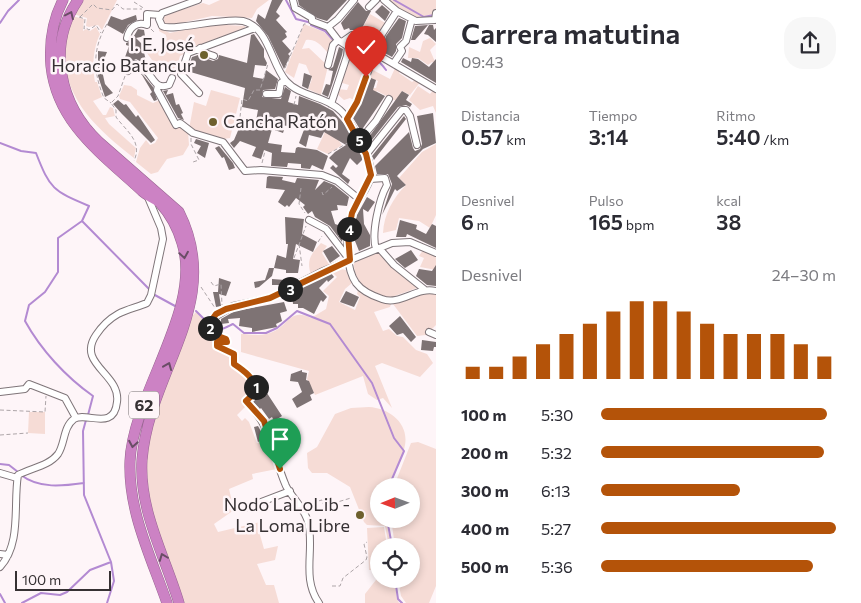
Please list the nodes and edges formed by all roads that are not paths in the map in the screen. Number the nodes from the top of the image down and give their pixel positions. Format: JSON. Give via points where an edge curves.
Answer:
{"nodes":[{"id":1,"x":64,"y":0,"type":"edge"},
{"id":2,"x":78,"y":0,"type":"edge"},
{"id":3,"x":198,"y":0,"type":"edge"},
{"id":4,"x":293,"y":0,"type":"edge"},
{"id":5,"x":354,"y":0,"type":"edge"},
{"id":6,"x":376,"y":0,"type":"edge"},
{"id":7,"x":384,"y":0,"type":"edge"},
{"id":8,"x":370,"y":6,"type":"dead end"},
{"id":9,"x":397,"y":11,"type":"junction"},
{"id":10,"x":435,"y":15,"type":"edge"},
{"id":11,"x":160,"y":16,"type":"junction"},
{"id":12,"x":412,"y":19,"type":"junction"},
{"id":13,"x":328,"y":27,"type":"junction"},
{"id":14,"x":255,"y":28,"type":"junction"},
{"id":15,"x":366,"y":30,"type":"dead end"},
{"id":16,"x":127,"y":38,"type":"dead end"},
{"id":17,"x":343,"y":46,"type":"junction"},
{"id":18,"x":200,"y":48,"type":"junction"},
{"id":19,"x":214,"y":56,"type":"dead end"},
{"id":20,"x":374,"y":56,"type":"junction"},
{"id":21,"x":394,"y":63,"type":"junction"},
{"id":22,"x":328,"y":65,"type":"dead end"},
{"id":23,"x":128,"y":71,"type":"road end"},
{"id":24,"x":172,"y":78,"type":"dead end"},
{"id":25,"x":284,"y":78,"type":"junction"},
{"id":26,"x":158,"y":85,"type":"junction"},
{"id":27,"x":436,"y":89,"type":"edge"},
{"id":28,"x":199,"y":93,"type":"dead end"},
{"id":29,"x":266,"y":94,"type":"dead end"},
{"id":30,"x":389,"y":99,"type":"dead end"},
{"id":31,"x":331,"y":104,"type":"junction"},
{"id":32,"x":347,"y":119,"type":"junction"},
{"id":33,"x":358,"y":139,"type":"junction"},
{"id":34,"x":417,"y":145,"type":"dead end"},
{"id":35,"x":366,"y":155,"type":"junction"},
{"id":36,"x":370,"y":179,"type":"junction"},
{"id":37,"x":151,"y":192,"type":"junction"},
{"id":38,"x":359,"y":199,"type":"junction"},
{"id":39,"x":309,"y":220,"type":"road end"},
{"id":40,"x":377,"y":248,"type":"junction"},
{"id":41,"x":436,"y":253,"type":"edge"},
{"id":42,"x":350,"y":260,"type":"junction"},
{"id":43,"x":424,"y":289,"type":"junction"},
{"id":44,"x":434,"y":290,"type":"edge"},
{"id":45,"x":221,"y":311,"type":"road end"},
{"id":46,"x":429,"y":332,"type":"dead end"},
{"id":47,"x":436,"y":336,"type":"edge"},
{"id":48,"x":258,"y":390,"type":"road end"},
{"id":49,"x":0,"y":392,"type":"edge"},
{"id":50,"x":76,"y":418,"type":"junction"},
{"id":51,"x":0,"y":473,"type":"edge"},
{"id":52,"x":17,"y":478,"type":"junction"},
{"id":53,"x":290,"y":491,"type":"junction"},
{"id":54,"x":248,"y":507,"type":"dead end"},
{"id":55,"x":0,"y":554,"type":"edge"},
{"id":56,"x":8,"y":555,"type":"junction"},
{"id":57,"x":0,"y":567,"type":"edge"},
{"id":58,"x":167,"y":603,"type":"edge"},
{"id":59,"x":179,"y":603,"type":"edge"},
{"id":60,"x":319,"y":603,"type":"edge"}],
"edges":[{"from":1,"to":37,"type":"highway","number":"62","via":[[50,37],[53,77],[63,108],[82,136]]},
{"from":37,"to":2,"type":"highway","number":"62","one_way":true,"via":[[130,168],[88,131],[72,109],[66,94],[60,49],[66,20],[75,15]]},
{"from":3,"to":11,"type":"street","via":[[166,10]]},
{"from":4,"to":13,"type":"street","via":[[296,8],[311,21]]},
{"from":5,"to":13,"type":"street"},
{"from":6,"to":8,"type":"street"},
{"from":7,"to":9,"type":"street"},
{"from":9,"to":12,"type":"street"},
{"from":9,"to":20,"type":"street","via":[[382,34]]},
{"from":10,"to":12,"type":"street","via":[[435,20],[419,22]]},
{"from":11,"to":14,"type":"street","via":[[162,26],[168,29],[220,21],[244,22]]},
{"from":11,"to":16,"type":"street","via":[[146,12],[146,25],[135,26]]},
{"from":12,"to":21,"type":"street","via":[[406,41],[400,47],[402,51]]},
{"from":13,"to":17,"type":"street"},
{"from":14,"to":18,"type":"street"},
{"from":14,"to":25,"type":"street"},
{"from":15,"to":17,"type":"street","via":[[365,35],[352,35]]},
{"from":17,"to":20,"type":"street"},
{"from":17,"to":22,"type":"street"},
{"from":17,"to":31,"type":"street"},
{"from":18,"to":19,"type":"street"},
{"from":18,"to":28,"type":"street","via":[[186,54],[180,74]]},
{"from":20,"to":21,"type":"street"},
{"from":20,"to":32,"type":"street"},
{"from":21,"to":27,"type":"street"},
{"from":23,"to":26,"type":"street","via":[[135,64],[147,71]]},
{"from":24,"to":26,"type":"street","via":[[168,85]]},
{"from":25,"to":29,"type":"street","via":[[279,94]]},
{"from":25,"to":31,"type":"street","via":[[294,87]]},
{"from":26,"to":38,"type":"street","via":[[157,90],[176,125],[180,123],[191,131],[223,142],[245,171],[322,175],[337,181]]},
{"from":30,"to":33,"type":"street","via":[[376,121]]},
{"from":31,"to":32,"type":"street"},
{"from":32,"to":33,"type":"street"},
{"from":33,"to":35,"type":"street"},
{"from":34,"to":35,"type":"street","via":[[410,116],[402,110]]},
{"from":35,"to":36,"type":"street"},
{"from":36,"to":38,"type":"street"},
{"from":36,"to":40,"type":"street","via":[[385,178],[388,185],[382,194],[373,239]]},
{"from":37,"to":50,"type":"street","via":[[163,239],[152,292],[147,303],[122,312],[106,323],[91,344],[92,357],[116,392],[116,408],[99,420]]},
{"from":37,"to":58,"type":"highway","number":"62","one_way":true,"via":[[175,226],[183,244],[186,265],[179,309],[138,420],[130,461],[132,492],[140,527]]},
{"from":59,"to":37,"type":"highway","number":"62","one_way":true,"via":[[148,516],[142,460],[156,398],[193,298],[195,268],[191,243],[179,212]]},
{"from":38,"to":42,"type":"street","via":[[349,226]]},
{"from":39,"to":42,"type":"street","via":[[326,229]]},
{"from":40,"to":41,"type":"street","via":[[403,241]]},
{"from":40,"to":42,"type":"street"},
{"from":40,"to":43,"type":"street"},
{"from":42,"to":43,"type":"street","via":[[356,284],[383,300],[391,301]]},
{"from":42,"to":45,"type":"street","via":[[270,298]]},
{"from":43,"to":44,"type":"street"},
{"from":46,"to":47,"type":"street"},
{"from":48,"to":53,"type":"street","via":[[246,401],[268,430]]},
{"from":49,"to":50,"type":"street","via":[[25,389],[29,384],[65,398]]},
{"from":50,"to":52,"type":"street","via":[[68,425],[57,456],[18,474]]},
{"from":51,"to":52,"type":"street"},
{"from":52,"to":56,"type":"street","via":[[15,527]]},
{"from":53,"to":54,"type":"street"},
{"from":53,"to":60,"type":"street","via":[[308,522],[309,582]]},
{"from":55,"to":56,"type":"street"},
{"from":56,"to":57,"type":"street"}]}
